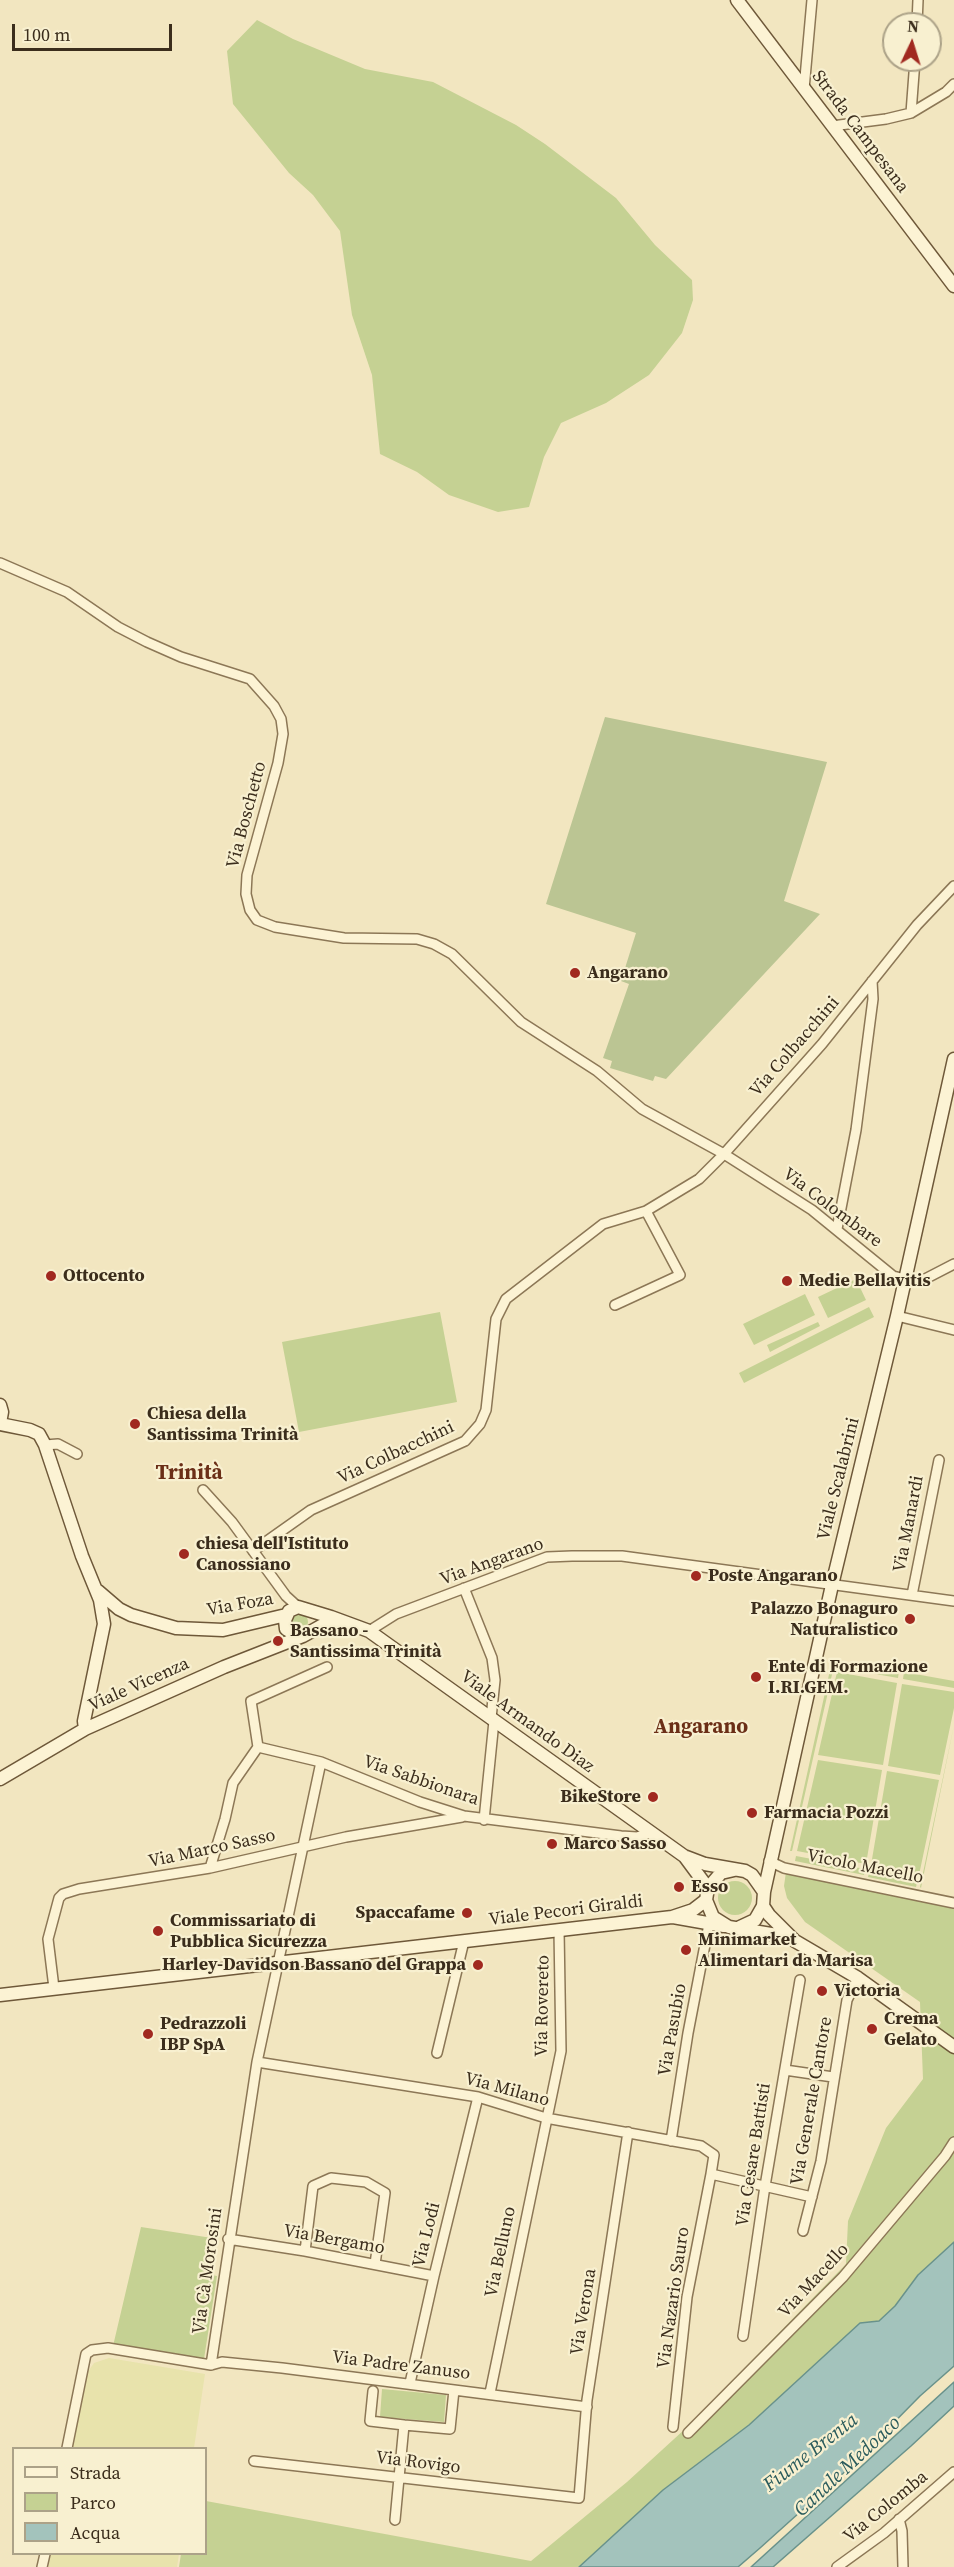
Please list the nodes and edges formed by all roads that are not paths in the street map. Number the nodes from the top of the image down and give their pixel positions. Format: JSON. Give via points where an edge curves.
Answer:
{"nodes":[{"id":1,"x":737,"y":0,"type":"edge"},
{"id":2,"x":812,"y":0,"type":"edge"},
{"id":3,"x":914,"y":72,"type":"edge"},
{"id":4,"x":954,"y":84,"type":"edge"},
{"id":5,"x":804,"y":89,"type":"junction"},
{"id":6,"x":911,"y":113,"type":"junction"},
{"id":7,"x":832,"y":126,"type":"junction"},
{"id":8,"x":954,"y":286,"type":"edge"},
{"id":9,"x":0,"y":563,"type":"edge"},
{"id":10,"x":954,"y":886,"type":"edge"},
{"id":11,"x":872,"y":981,"type":"junction"},
{"id":12,"x":954,"y":1059,"type":"edge"},
{"id":13,"x":724,"y":1154,"type":"junction"},
{"id":14,"x":646,"y":1211,"type":"junction"},
{"id":15,"x":837,"y":1229,"type":"junction"},
{"id":16,"x":954,"y":1264,"type":"edge"},
{"id":17,"x":904,"y":1279,"type":"junction"},
{"id":18,"x":615,"y":1305,"type":"dead end"},
{"id":19,"x":897,"y":1316,"type":"junction"},
{"id":20,"x":954,"y":1330,"type":"edge"},
{"id":21,"x":0,"y":1405,"type":"edge"},
{"id":22,"x":0,"y":1424,"type":"edge"},
{"id":23,"x":45,"y":1445,"type":"junction"},
{"id":24,"x":77,"y":1454,"type":"dead end"},
{"id":25,"x":939,"y":1460,"type":"dead end"},
{"id":26,"x":203,"y":1490,"type":"dead end"},
{"id":27,"x":253,"y":1551,"type":"junction"},
{"id":28,"x":832,"y":1585,"type":"junction"},
{"id":29,"x":464,"y":1588,"type":"junction"},
{"id":30,"x":98,"y":1590,"type":"junction"},
{"id":31,"x":912,"y":1595,"type":"junction"},
{"id":32,"x":954,"y":1601,"type":"edge"},
{"id":33,"x":295,"y":1611,"type":"junction"},
{"id":34,"x":131,"y":1616,"type":"junction"},
{"id":35,"x":346,"y":1622,"type":"junction"},
{"id":36,"x":104,"y":1624,"type":"junction"},
{"id":37,"x":311,"y":1630,"type":"junction"},
{"id":38,"x":369,"y":1631,"type":"junction"},
{"id":39,"x":298,"y":1636,"type":"junction"},
{"id":40,"x":327,"y":1667,"type":"dead end"},
{"id":41,"x":492,"y":1720,"type":"junction"},
{"id":42,"x":85,"y":1729,"type":"junction"},
{"id":43,"x":258,"y":1747,"type":"junction"},
{"id":44,"x":321,"y":1762,"type":"junction"},
{"id":45,"x":0,"y":1779,"type":"edge"},
{"id":46,"x":464,"y":1816,"type":"junction"},
{"id":47,"x":484,"y":1820,"type":"junction"},
{"id":48,"x":650,"y":1833,"type":"junction"},
{"id":49,"x":302,"y":1847,"type":"junction"},
{"id":50,"x":684,"y":1856,"type":"junction"},
{"id":51,"x":769,"y":1862,"type":"junction"},
{"id":52,"x":210,"y":1869,"type":"junction"},
{"id":53,"x":736,"y":1870,"type":"junction"},
{"id":54,"x":752,"y":1875,"type":"junction"},
{"id":55,"x":764,"y":1893,"type":"junction"},
{"id":56,"x":707,"y":1894,"type":"junction"},
{"id":57,"x":954,"y":1903,"type":"edge"},
{"id":58,"x":763,"y":1906,"type":"junction"},
{"id":59,"x":672,"y":1917,"type":"junction"},
{"id":60,"x":710,"y":1924,"type":"junction"},
{"id":61,"x":734,"y":1927,"type":"junction"},
{"id":62,"x":559,"y":1930,"type":"junction"},
{"id":63,"x":793,"y":1938,"type":"junction"},
{"id":64,"x":464,"y":1941,"type":"junction"},
{"id":65,"x":278,"y":1963,"type":"junction"},
{"id":66,"x":858,"y":1978,"type":"junction"},
{"id":67,"x":800,"y":1980,"type":"dead end"},
{"id":68,"x":54,"y":1988,"type":"junction"},
{"id":69,"x":0,"y":1995,"type":"edge"},
{"id":70,"x":954,"y":2046,"type":"edge"},
{"id":71,"x":437,"y":2053,"type":"dead end"},
{"id":72,"x":257,"y":2062,"type":"junction"},
{"id":73,"x":785,"y":2070,"type":"junction"},
{"id":74,"x":833,"y":2077,"type":"junction"},
{"id":75,"x":478,"y":2097,"type":"junction"},
{"id":76,"x":546,"y":2118,"type":"junction"},
{"id":77,"x":628,"y":2132,"type":"junction"},
{"id":78,"x":671,"y":2141,"type":"junction"},
{"id":79,"x":954,"y":2142,"type":"edge"},
{"id":80,"x":711,"y":2174,"type":"junction"},
{"id":81,"x":765,"y":2186,"type":"junction"},
{"id":82,"x":812,"y":2197,"type":"junction"},
{"id":83,"x":803,"y":2231,"type":"dead end"},
{"id":84,"x":228,"y":2239,"type":"junction"},
{"id":85,"x":305,"y":2251,"type":"junction"},
{"id":86,"x":375,"y":2264,"type":"junction"},
{"id":87,"x":434,"y":2276,"type":"junction"},
{"id":88,"x":743,"y":2336,"type":"dead end"},
{"id":89,"x":211,"y":2365,"type":"junction"},
{"id":90,"x":410,"y":2383,"type":"junction"},
{"id":91,"x":454,"y":2390,"type":"junction"},
{"id":92,"x":373,"y":2391,"type":"dead end"},
{"id":93,"x":490,"y":2393,"type":"junction"},
{"id":94,"x":587,"y":2407,"type":"junction"},
{"id":95,"x":404,"y":2425,"type":"junction"},
{"id":96,"x":674,"y":2427,"type":"dead end"},
{"id":97,"x":688,"y":2433,"type":"dead end"},
{"id":98,"x":67,"y":2447,"type":"edge"},
{"id":99,"x":254,"y":2461,"type":"dead end"},
{"id":100,"x":954,"y":2472,"type":"edge"},
{"id":101,"x":400,"y":2478,"type":"junction"},
{"id":102,"x":579,"y":2498,"type":"joint"},
{"id":103,"x":899,"y":2519,"type":"junction"},
{"id":104,"x":395,"y":2520,"type":"dead end"},
{"id":105,"x":837,"y":2567,"type":"edge"},
{"id":106,"x":903,"y":2567,"type":"edge"}],
"edges":[{"from":1,"to":5,"type":"street","name":"Strada Campesana"},
{"from":2,"to":5,"type":"street"},
{"from":3,"to":6,"type":"street"},
{"from":4,"to":6,"type":"street"},
{"from":5,"to":7,"type":"street","name":"Strada Campesana"},
{"from":6,"to":7,"type":"street"},
{"from":7,"to":8,"type":"street","name":"Strada Campesana"},
{"from":9,"to":13,"type":"street","name":"Via Boschetto","via":[[67,592],[147,642],[250,679],[274,706],[283,734],[247,875],[246,894],[257,920],[275,927],[344,938],[417,939],[434,944],[452,954],[521,1022],[597,1071],[642,1109]]},
{"from":10,"to":11,"type":"street","name":"Via Colbacchini"},
{"from":11,"to":13,"type":"street","name":"Via Colbacchini"},
{"from":11,"to":15,"type":"street","via":[[856,1130]]},
{"from":12,"to":17,"type":"street","name":"Viale Scalabrini"},
{"from":13,"to":14,"type":"street","name":"Via Colbacchini","via":[[699,1179]]},
{"from":13,"to":15,"type":"street","name":"Via Colombare"},
{"from":14,"to":18,"type":"street","via":[[680,1275]]},
{"from":14,"to":27,"type":"street","name":"Via Colbacchini","via":[[603,1224],[506,1299],[496,1319],[486,1410],[465,1441],[311,1510]]},
{"from":15,"to":17,"type":"street","name":"Via Colombare","via":[[893,1276]]},
{"from":16,"to":17,"type":"street","via":[[925,1279]]},
{"from":17,"to":19,"type":"street","name":"Viale Scalabrini"},
{"from":19,"to":20,"type":"street"},
{"from":19,"to":28,"type":"street","name":"Viale Scalabrini"},
{"from":21,"to":22,"type":"street"},
{"from":22,"to":23,"type":"street","via":[[39,1434]]},
{"from":23,"to":24,"type":"street","via":[[58,1444]]},
{"from":23,"to":30,"type":"street","via":[[82,1556]]},
{"from":25,"to":31,"type":"street","name":"Via Manardi"},
{"from":26,"to":27,"type":"street"},
{"from":27,"to":33,"type":"street"},
{"from":28,"to":29,"type":"street","name":"Via Angarano","via":[[622,1556],[572,1556],[547,1557]]},
{"from":28,"to":31,"type":"street","name":"Via Angarano"},
{"from":28,"to":51,"type":"street","name":"Viale Scalabrini"},
{"from":29,"to":38,"type":"street","name":"Via Angarano","via":[[396,1614]]},
{"from":29,"to":41,"type":"street","name":"Via Sabbionara","via":[[492,1658]]},
{"from":30,"to":34,"type":"street","name":"Via Foza"},
{"from":30,"to":36,"type":"street"},
{"from":31,"to":32,"type":"street","name":"Via Angarano"},
{"from":33,"to":34,"type":"street","name":"Via Foza","via":[[214,1630],[176,1628]]},
{"from":33,"to":35,"type":"street","name":"Viale Armando Diaz"},
{"from":33,"to":37,"type":"street","via":[[314,1622]]},
{"from":33,"to":39,"type":"street","via":[[286,1629]]},
{"from":34,"to":36,"type":"street","name":"Via Foza","via":[[113,1613]]},
{"from":35,"to":37,"type":"street"},
{"from":35,"to":38,"type":"street","name":"Viale Armando Diaz"},
{"from":36,"to":42,"type":"street"},
{"from":37,"to":39,"type":"street","name":"Viale Vicenza"},
{"from":38,"to":41,"type":"street","name":"Viale Armando Diaz"},
{"from":39,"to":42,"type":"street","name":"Viale Vicenza"},
{"from":40,"to":43,"type":"street","via":[[251,1701]]},
{"from":41,"to":47,"type":"street","name":"Via Sabbionara"},
{"from":41,"to":48,"type":"street","name":"Viale Armando Diaz"},
{"from":42,"to":45,"type":"street","name":"Viale Vicenza"},
{"from":43,"to":44,"type":"street","name":"Via Sabbionara"},
{"from":43,"to":52,"type":"street","via":[[233,1783]]},
{"from":44,"to":46,"type":"street","name":"Via Sabbionara"},
{"from":44,"to":49,"type":"street"},
{"from":46,"to":47,"type":"street","name":"Via Sabbionara"},
{"from":46,"to":49,"type":"street","name":"Via Marco Sasso"},
{"from":47,"to":48,"type":"street","via":[[621,1836]]},
{"from":48,"to":50,"type":"street","name":"Viale Armando Diaz"},
{"from":49,"to":52,"type":"street","name":"Via Marco Sasso"},
{"from":49,"to":65,"type":"street"},
{"from":50,"to":53,"type":"street","name":"Viale Armando Diaz"},
{"from":50,"to":56,"type":"street","name":"Viale Armando Diaz"},
{"from":51,"to":54,"type":"street"},
{"from":51,"to":55,"type":"street","name":"Viale Scalabrini"},
{"from":51,"to":57,"type":"street","name":"Vicolo Macello"},
{"from":52,"to":68,"type":"street","name":"Via Marco Sasso","via":[[79,1888],[63,1894],[48,1939]]},
{"from":53,"to":54,"type":"street","name":"Viale Armando Diaz"},
{"from":53,"to":56,"type":"street","via":[[722,1873]]},
{"from":54,"to":55,"type":"street"},
{"from":55,"to":58,"type":"street"},
{"from":56,"to":59,"type":"street","name":"Viale Pecori Giraldi","via":[[693,1910]]},
{"from":56,"to":61,"type":"street","name":"Viale Armando Diaz","via":[[713,1917]]},
{"from":58,"to":61,"type":"street","via":[[755,1920]]},
{"from":58,"to":63,"type":"street"},
{"from":59,"to":60,"type":"street","name":"Viale Pecori Giraldi"},
{"from":59,"to":62,"type":"street","name":"Viale Pecori Giraldi"},
{"from":60,"to":61,"type":"street","name":"Viale Pecori Giraldi"},
{"from":60,"to":78,"type":"street","name":"Via Pasubio"},
{"from":61,"to":63,"type":"street"},
{"from":62,"to":64,"type":"street","name":"Viale Pecori Giraldi"},
{"from":62,"to":76,"type":"street","name":"Via Rovereto","via":[[561,2051]]},
{"from":63,"to":66,"type":"street"},
{"from":64,"to":65,"type":"street","name":"Viale Pecori Giraldi"},
{"from":64,"to":71,"type":"street"},
{"from":65,"to":68,"type":"street","name":"Viale Pecori Giraldi"},
{"from":65,"to":72,"type":"street","name":"Via Cà Morosini"},
{"from":66,"to":70,"type":"street"},
{"from":66,"to":74,"type":"street","name":"Via Generale Cantore","via":[[847,2000]]},
{"from":67,"to":73,"type":"street","name":"Via Cesare Battisti"},
{"from":68,"to":69,"type":"street","name":"Viale Pecori Giraldi"},
{"from":72,"to":75,"type":"street","name":"Via Milano"},
{"from":72,"to":84,"type":"street","name":"Via Cà Morosini"},
{"from":73,"to":74,"type":"street"},
{"from":73,"to":81,"type":"street","name":"Via Cesare Battisti"},
{"from":74,"to":82,"type":"street","name":"Via Generale Cantore"},
{"from":75,"to":76,"type":"street","name":"Via Milano"},
{"from":75,"to":87,"type":"street","name":"Via Lodi"},
{"from":76,"to":77,"type":"street","name":"Via Milano"},
{"from":76,"to":93,"type":"street","name":"Via Belluno"},
{"from":77,"to":78,"type":"street","name":"Via Milano"},
{"from":77,"to":94,"type":"street","name":"Via Verona"},
{"from":78,"to":80,"type":"street","name":"Via Milano","via":[[702,2146],[714,2155]]},
{"from":79,"to":97,"type":"street","name":"Via Macello","via":[[843,2277]]},
{"from":80,"to":81,"type":"street"},
{"from":80,"to":96,"type":"street","name":"Via Nazario Sauro","via":[[687,2297]]},
{"from":81,"to":82,"type":"street"},
{"from":81,"to":88,"type":"street","name":"Via Cesare Battisti"},
{"from":82,"to":83,"type":"street","name":"Via Generale Cantore"},
{"from":84,"to":85,"type":"street","name":"Via Bergamo"},
{"from":84,"to":89,"type":"street","name":"Via Cà Morosini"},
{"from":85,"to":86,"type":"street","name":"Via Bergamo"},
{"from":85,"to":86,"type":"street","via":[[313,2186],[331,2178],[366,2182],[385,2193]]},
{"from":86,"to":87,"type":"street","name":"Via Bergamo"},
{"from":87,"to":90,"type":"street","name":"Via Lodi"},
{"from":89,"to":90,"type":"street","name":"Via Padre Zanuso","via":[[222,2362]]},
{"from":89,"to":98,"type":"street","via":[[108,2348],[92,2350],[86,2354]]},
{"from":90,"to":91,"type":"street","name":"Via Padre Zanuso"},
{"from":91,"to":93,"type":"street","name":"Via Padre Zanuso"},
{"from":91,"to":95,"type":"street","via":[[450,2429]]},
{"from":92,"to":95,"type":"street","via":[[370,2421]]},
{"from":93,"to":94,"type":"street","name":"Via Padre Zanuso"},
{"from":94,"to":102,"type":"street","name":"Via Verona"},
{"from":95,"to":101,"type":"street"},
{"from":99,"to":101,"type":"street","name":"Via Rovigo"},
{"from":100,"to":103,"type":"street","name":"Via Colomba"},
{"from":101,"to":102,"type":"street","name":"Via Rovigo"},
{"from":101,"to":104,"type":"street"},
{"from":103,"to":105,"type":"street","name":"Via Colomba"},
{"from":103,"to":106,"type":"street"}]}
